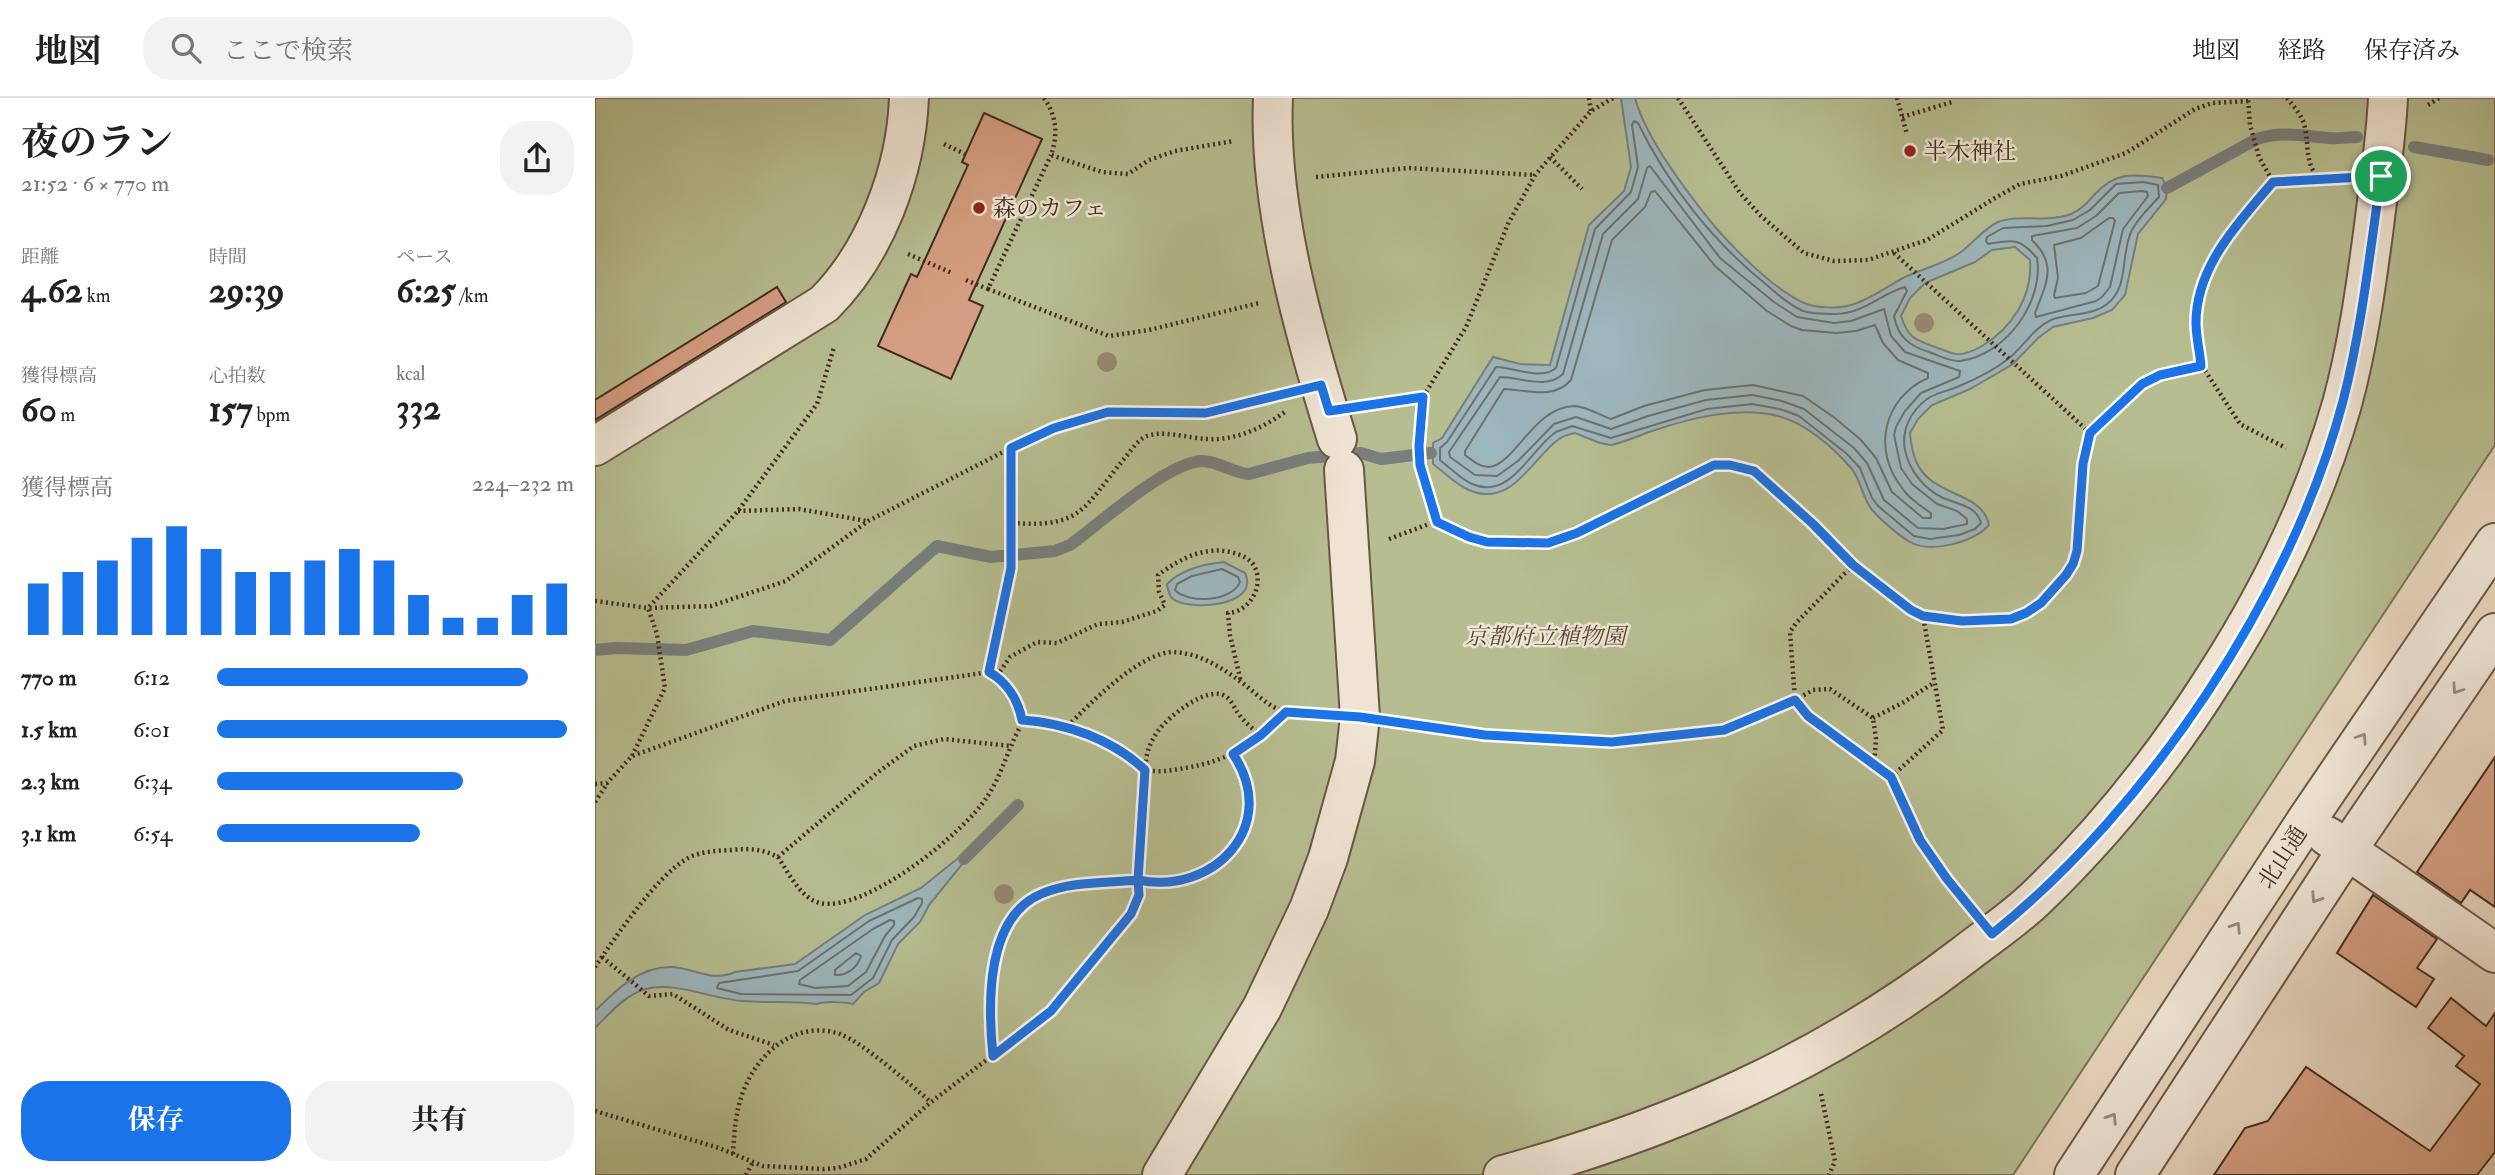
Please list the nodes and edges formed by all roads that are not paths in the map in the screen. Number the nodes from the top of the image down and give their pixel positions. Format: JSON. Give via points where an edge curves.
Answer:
{"nodes":[{"id":1,"x":909,"y":98,"type":"edge"},
{"id":2,"x":1273,"y":98,"type":"edge"},
{"id":3,"x":2389,"y":98,"type":"edge"},
{"id":4,"x":595,"y":446,"type":"edge"},
{"id":5,"x":2495,"y":543,"type":"edge"},
{"id":6,"x":2495,"y":633,"type":"edge"},
{"id":7,"x":2306,"y":821,"type":"junction"},
{"id":8,"x":2347,"y":850,"type":"junction"},
{"id":9,"x":2495,"y":953,"type":"edge"},
{"id":10,"x":2146,"y":1066,"type":"junction"},
{"id":11,"x":2189,"y":1094,"type":"junction"},
{"id":12,"x":1161,"y":1175,"type":"edge"},
{"id":13,"x":1503,"y":1175,"type":"edge"},
{"id":14,"x":2074,"y":1175,"type":"edge"},
{"id":15,"x":2135,"y":1175,"type":"edge"}],
"edges":[{"from":1,"to":4,"type":"street","via":[[889,195],[866,246],[835,292],[824,304]]},
{"from":2,"to":12,"type":"street","via":[[1277,180],[1350,552],[1360,717],[1352,773],[1309,909],[1262,1008]]},
{"from":3,"to":13,"type":"street","via":[[2359,330],[2342,403],[2299,524],[2261,601],[2193,712],[2102,831],[2031,903],[1992,934],[1909,996],[1812,1055],[1681,1117]]},
{"from":7,"to":5,"type":"street","name":"北山通","one_way":true},
{"from":6,"to":8,"type":"street","one_way":true},
{"from":7,"to":8,"type":"street"},
{"from":10,"to":7,"type":"street","name":"北山通","one_way":true},
{"from":8,"to":9,"type":"street"},
{"from":8,"to":11,"type":"street","one_way":true},
{"from":10,"to":11,"type":"street"},
{"from":14,"to":10,"type":"street","name":"北山通","one_way":true},
{"from":11,"to":15,"type":"street"}]}
